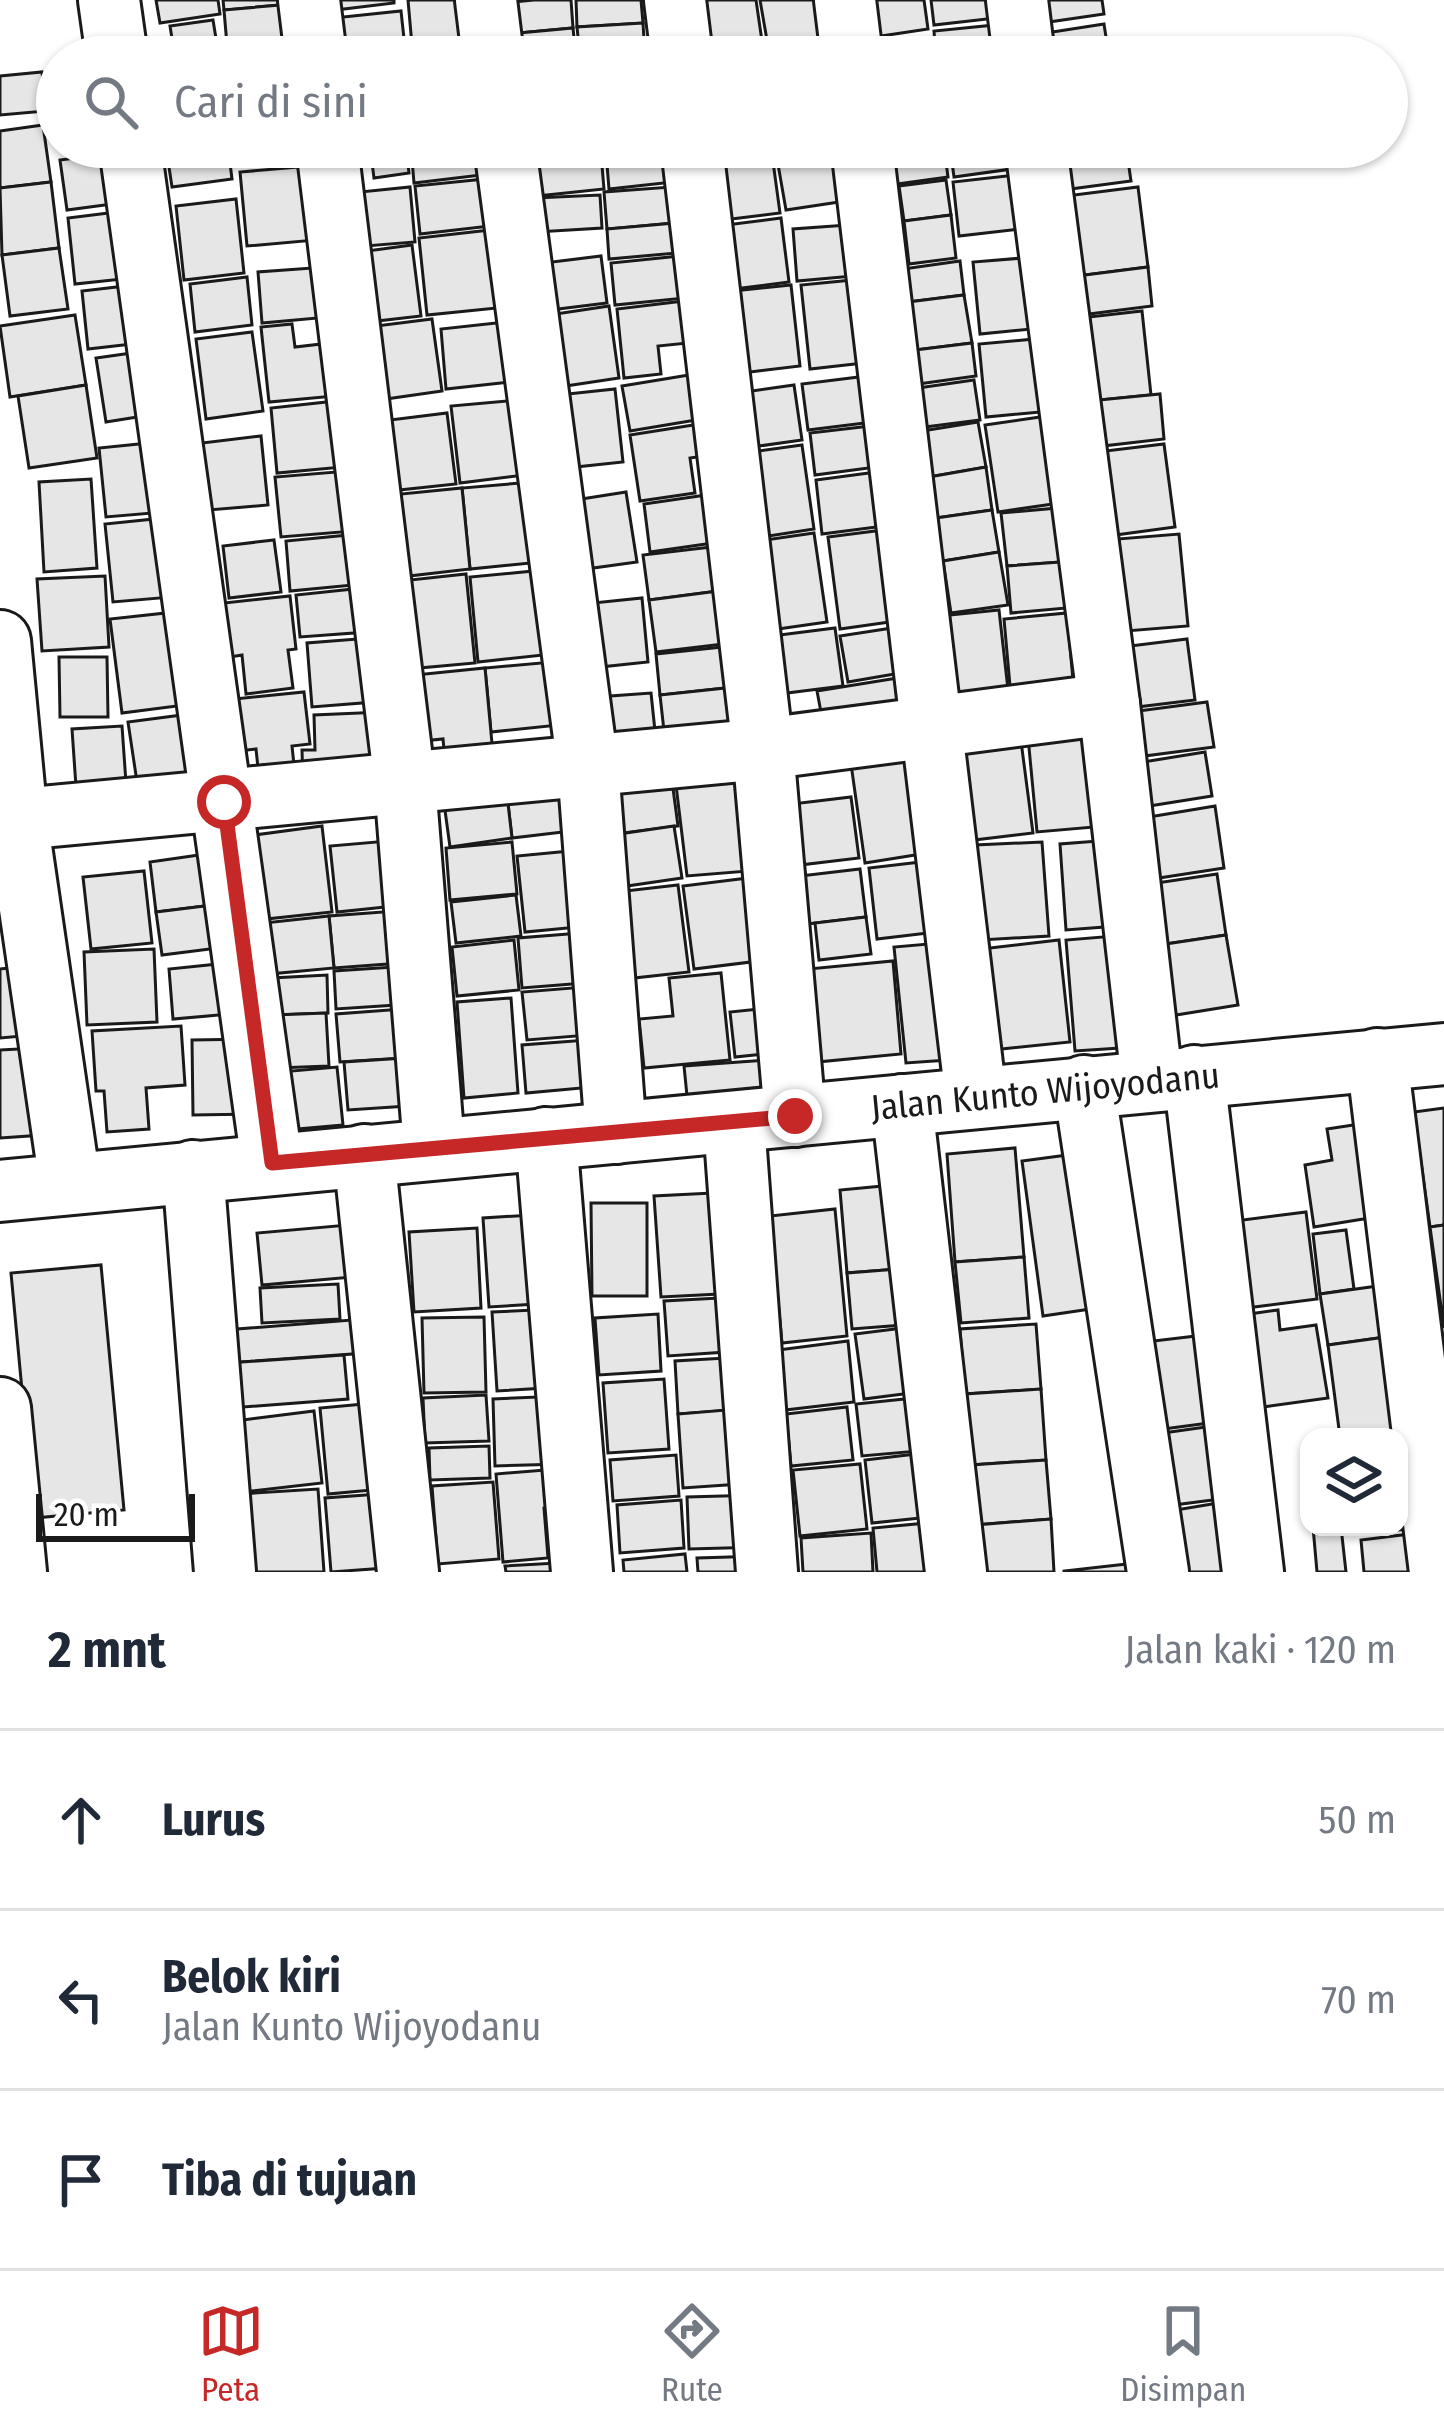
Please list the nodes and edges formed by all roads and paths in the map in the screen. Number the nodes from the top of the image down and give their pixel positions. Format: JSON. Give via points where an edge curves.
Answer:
{"nodes":[{"id":1,"x":109,"y":0,"type":"edge"},
{"id":2,"x":309,"y":0,"type":"edge"},
{"id":3,"x":486,"y":0,"type":"edge"},
{"id":4,"x":675,"y":0,"type":"edge"},
{"id":5,"x":845,"y":0,"type":"edge"},
{"id":6,"x":1017,"y":0,"type":"edge"},
{"id":7,"x":114,"y":36,"type":"edge"},
{"id":8,"x":313,"y":36,"type":"edge"},
{"id":9,"x":491,"y":36,"type":"edge"},
{"id":10,"x":679,"y":36,"type":"edge"},
{"id":11,"x":849,"y":36,"type":"edge"},
{"id":12,"x":1021,"y":36,"type":"edge"},
{"id":13,"x":133,"y":168,"type":"edge"},
{"id":14,"x":330,"y":168,"type":"edge"},
{"id":15,"x":509,"y":168,"type":"edge"},
{"id":16,"x":694,"y":168,"type":"edge"},
{"id":17,"x":864,"y":168,"type":"edge"},
{"id":18,"x":1039,"y":168,"type":"edge"},
{"id":19,"x":0,"y":641,"type":"edge"},
{"id":20,"x":1109,"y":704,"type":"junction"},
{"id":21,"x":930,"y":728,"type":"junction"},
{"id":22,"x":763,"y":749,"type":"junction"},
{"id":23,"x":588,"y":767,"type":"junction"},
{"id":24,"x":404,"y":784,"type":"junction"},
{"id":25,"x":224,"y":802,"type":"junction"},
{"id":26,"x":9,"y":820,"type":"edge"},
{"id":27,"x":1444,"y":1054,"type":"edge"},
{"id":28,"x":1377,"y":1059,"type":"junction"},
{"id":29,"x":1173,"y":1078,"type":"junction"},
{"id":30,"x":1084,"y":1086,"type":"junction"},
{"id":31,"x":976,"y":1098,"type":"junction"},
{"id":32,"x":902,"y":1105,"type":"junction"},
{"id":33,"x":795,"y":1116,"type":"junction"},
{"id":34,"x":734,"y":1123,"type":"junction"},
{"id":35,"x":616,"y":1132,"type":"junction"},
{"id":36,"x":546,"y":1138,"type":"junction"},
{"id":37,"x":434,"y":1147,"type":"junction"},
{"id":38,"x":364,"y":1155,"type":"junction"},
{"id":39,"x":272,"y":1163,"type":"junction"},
{"id":40,"x":193,"y":1171,"type":"junction"},
{"id":41,"x":70,"y":1183,"type":"junction"},
{"id":42,"x":0,"y":1191,"type":"edge"},
{"id":43,"x":0,"y":1408,"type":"edge"},
{"id":44,"x":16,"y":1572,"type":"edge"},
{"id":45,"x":225,"y":1572,"type":"edge"},
{"id":46,"x":408,"y":1572,"type":"edge"},
{"id":47,"x":582,"y":1572,"type":"edge"},
{"id":48,"x":767,"y":1572,"type":"edge"},
{"id":49,"x":956,"y":1572,"type":"edge"},
{"id":50,"x":1159,"y":1572,"type":"edge"},
{"id":51,"x":1253,"y":1572,"type":"edge"},
{"id":52,"x":1441,"y":1572,"type":"edge"}],
"edges":[{"from":1,"to":7,"type":"street"},
{"from":2,"to":8,"type":"street"},
{"from":3,"to":9,"type":"street"},
{"from":4,"to":10,"type":"street"},
{"from":5,"to":11,"type":"street"},
{"from":6,"to":12,"type":"street"},
{"from":13,"to":25,"type":"street"},
{"from":14,"to":24,"type":"street"},
{"from":15,"to":23,"type":"street"},
{"from":16,"to":22,"type":"street"},
{"from":17,"to":21,"type":"street"},
{"from":18,"to":20,"type":"street"},
{"from":19,"to":26,"type":"street"},
{"from":20,"to":21,"type":"street"},
{"from":20,"to":29,"type":"street"},
{"from":21,"to":22,"type":"street"},
{"from":21,"to":31,"type":"street"},
{"from":22,"to":23,"type":"street"},
{"from":22,"to":33,"type":"street"},
{"from":23,"to":24,"type":"street"},
{"from":23,"to":35,"type":"street"},
{"from":24,"to":25,"type":"street"},
{"from":24,"to":37,"type":"street"},
{"from":25,"to":26,"type":"street"},
{"from":25,"to":39,"type":"street"},
{"from":26,"to":41,"type":"street"},
{"from":27,"to":28,"type":"street","name":"Jalan Kunto Wijoyodanu"},
{"from":28,"to":29,"type":"street","name":"Jalan Kunto Wijoyodanu"},
{"from":28,"to":52,"type":"street"},
{"from":29,"to":30,"type":"street","name":"Jalan Kunto Wijoyodanu"},
{"from":29,"to":51,"type":"street"},
{"from":30,"to":31,"type":"street","name":"Jalan Kunto Wijoyodanu"},
{"from":30,"to":50,"type":"street"},
{"from":31,"to":32,"type":"street","name":"Jalan Kunto Wijoyodanu"},
{"from":32,"to":33,"type":"street","name":"Jalan Kunto Wijoyodanu"},
{"from":32,"to":49,"type":"street"},
{"from":33,"to":34,"type":"street","name":"Jalan Kunto Wijoyodanu"},
{"from":34,"to":35,"type":"street","name":"Jalan Kunto Wijoyodanu"},
{"from":34,"to":48,"type":"street"},
{"from":35,"to":36,"type":"street","name":"Jalan Kunto Wijoyodanu"},
{"from":36,"to":37,"type":"street","name":"Jalan Kunto Wijoyodanu"},
{"from":36,"to":47,"type":"street"},
{"from":37,"to":38,"type":"street","name":"Jalan Kunto Wijoyodanu"},
{"from":38,"to":39,"type":"street","name":"Jalan Kunto Wijoyodanu"},
{"from":38,"to":46,"type":"street"},
{"from":39,"to":40,"type":"street","name":"Jalan Kunto Wijoyodanu"},
{"from":40,"to":41,"type":"street","name":"Jalan Kunto Wijoyodanu"},
{"from":40,"to":45,"type":"street"},
{"from":41,"to":42,"type":"street","name":"Jalan Kunto Wijoyodanu"},
{"from":43,"to":44,"type":"street"}]}
